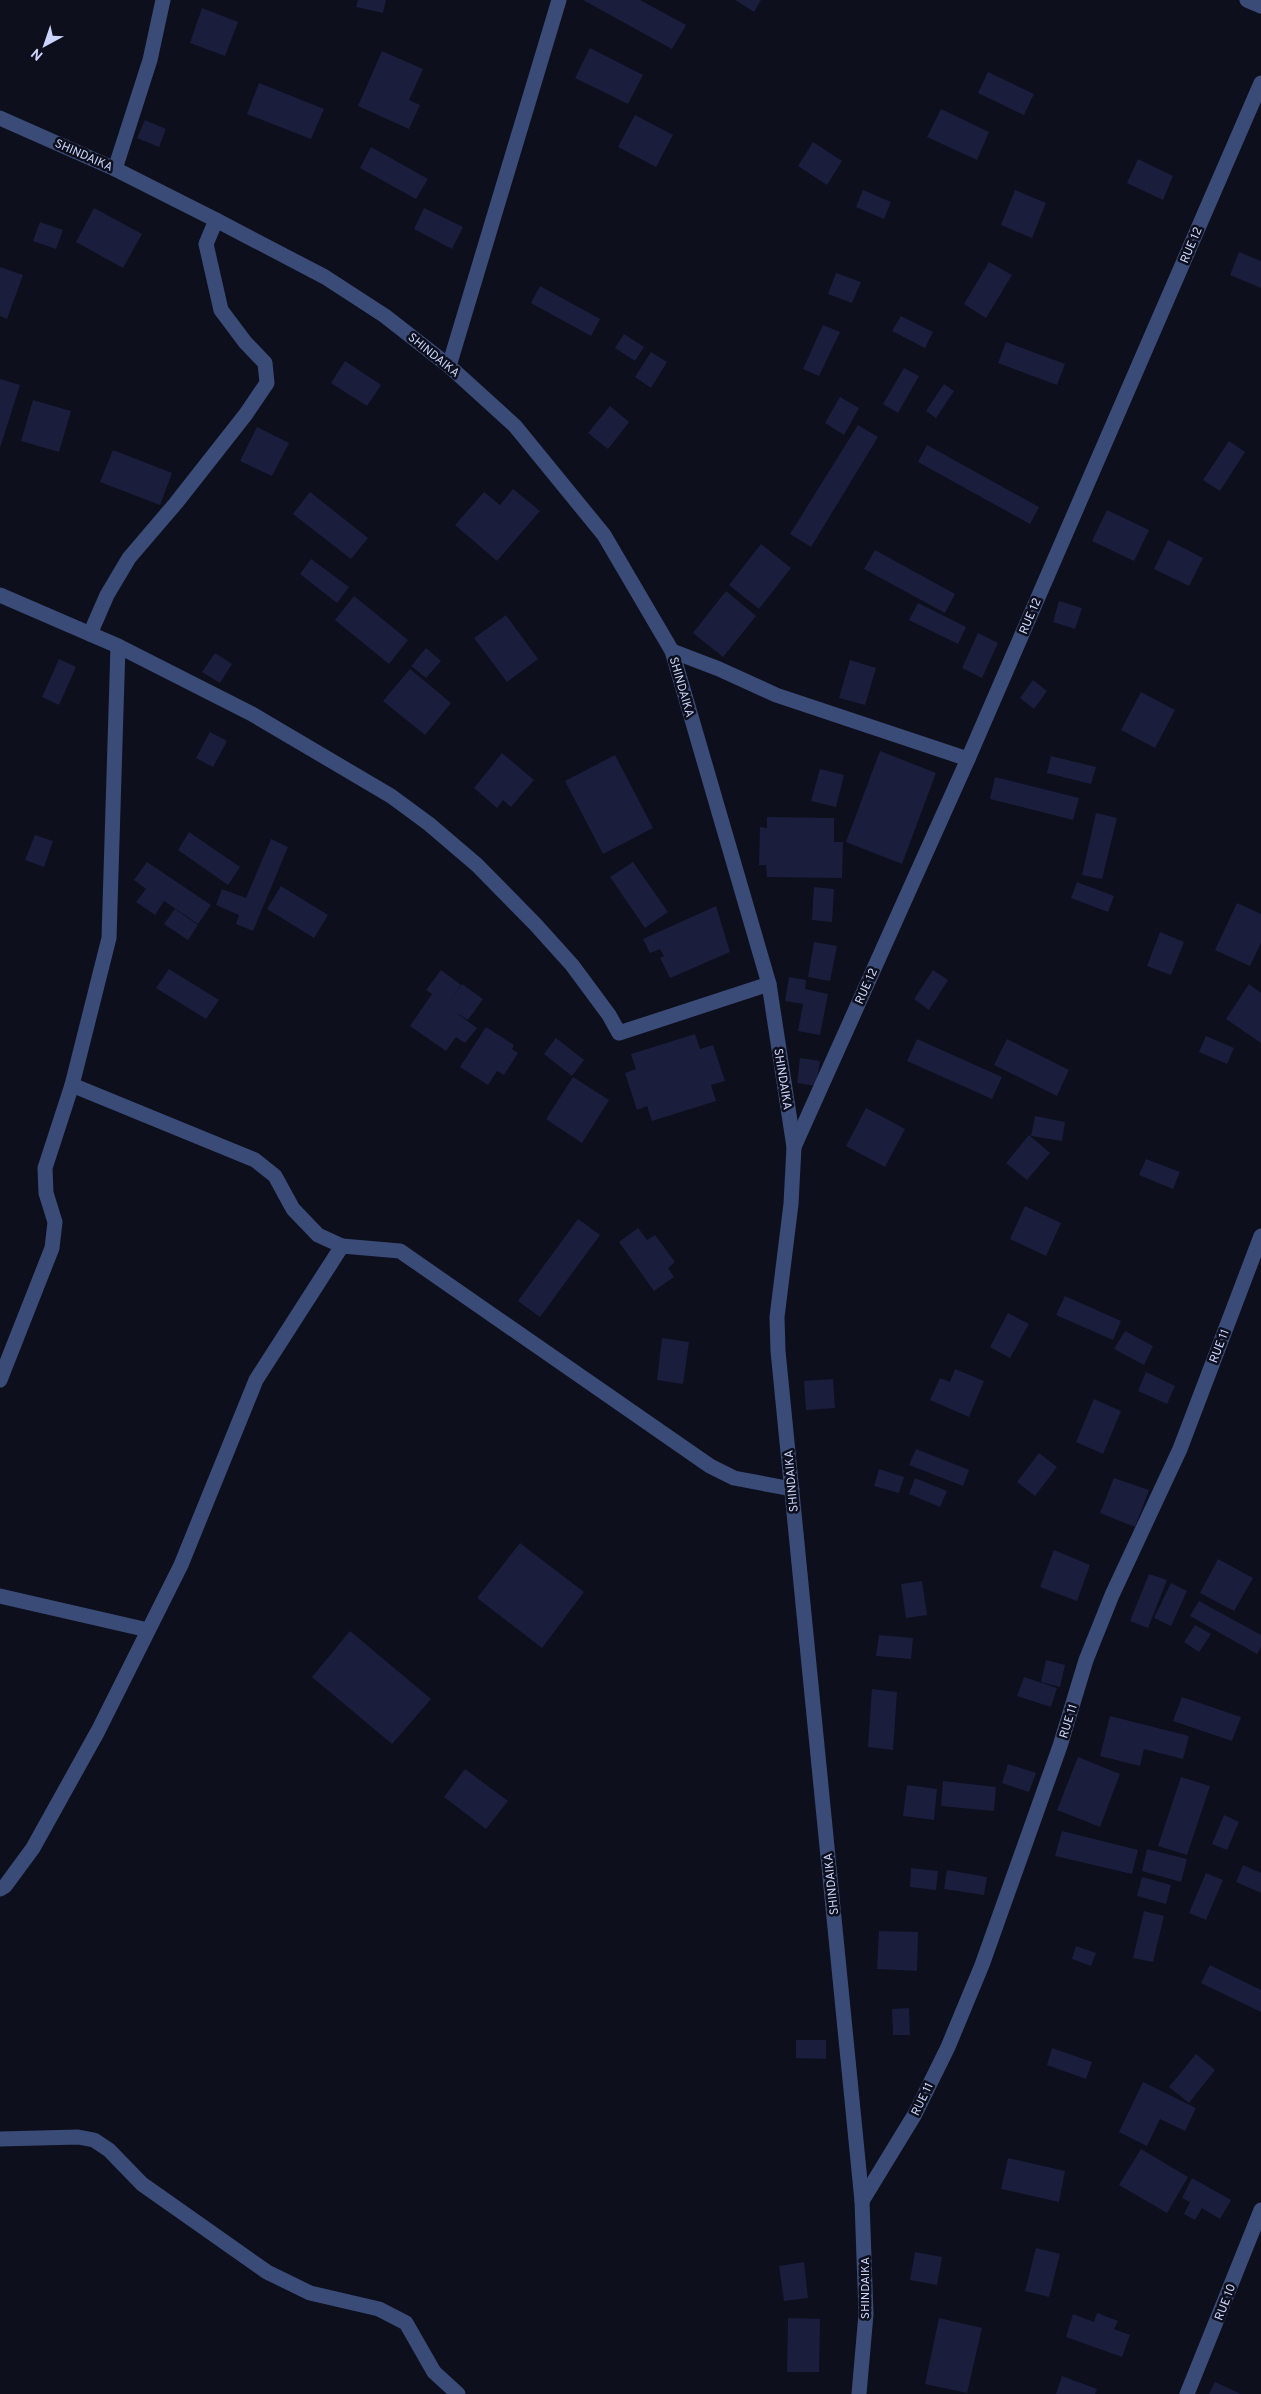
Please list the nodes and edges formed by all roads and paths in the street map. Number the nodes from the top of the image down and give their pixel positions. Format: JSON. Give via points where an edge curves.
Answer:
{"nodes":[{"id":1,"x":163,"y":0,"type":"edge"},
{"id":2,"x":559,"y":0,"type":"edge"},
{"id":3,"x":1247,"y":0,"type":"edge"},
{"id":4,"x":1261,"y":6,"type":"edge"},
{"id":5,"x":1261,"y":83,"type":"edge"},
{"id":6,"x":0,"y":118,"type":"edge"},
{"id":7,"x":115,"y":169,"type":"junction"},
{"id":8,"x":216,"y":220,"type":"junction"},
{"id":9,"x":449,"y":366,"type":"junction"},
{"id":10,"x":0,"y":595,"type":"edge"},
{"id":11,"x":90,"y":634,"type":"junction"},
{"id":12,"x":118,"y":646,"type":"junction"},
{"id":13,"x":672,"y":651,"type":"junction"},
{"id":14,"x":968,"y":759,"type":"junction"},
{"id":15,"x":769,"y":984,"type":"junction"},
{"id":16,"x":72,"y":1085,"type":"junction"},
{"id":17,"x":794,"y":1147,"type":"junction"},
{"id":18,"x":1261,"y":1236,"type":"edge"},
{"id":19,"x":342,"y":1246,"type":"junction"},
{"id":20,"x":0,"y":1380,"type":"edge"},
{"id":21,"x":792,"y":1488,"type":"junction"},
{"id":22,"x":0,"y":1596,"type":"edge"},
{"id":23,"x":148,"y":1630,"type":"junction"},
{"id":24,"x":0,"y":1889,"type":"edge"},
{"id":25,"x":0,"y":2139,"type":"edge"},
{"id":26,"x":862,"y":2201,"type":"junction"},
{"id":27,"x":1261,"y":2210,"type":"edge"},
{"id":28,"x":458,"y":2394,"type":"edge"},
{"id":29,"x":859,"y":2394,"type":"edge"},
{"id":30,"x":1187,"y":2394,"type":"edge"}],
"edges":[{"from":1,"to":7,"type":"street","via":[[150,60]]},
{"from":2,"to":9,"type":"street"},
{"from":3,"to":4,"type":"street"},
{"from":5,"to":14,"type":"street","name":"RUE 12"},
{"from":6,"to":7,"type":"street","name":"SHINDAIKA"},
{"from":7,"to":8,"type":"street","name":"SHINDAIKA"},
{"from":8,"to":9,"type":"street","name":"SHINDAIKA","via":[[325,277],[385,316]]},
{"from":8,"to":11,"type":"street","via":[[206,244],[221,310],[265,362],[267,383],[176,503],[128,558]]},
{"from":9,"to":13,"type":"street","name":"SHINDAIKA","via":[[515,426],[604,535]]},
{"from":10,"to":11,"type":"street"},
{"from":11,"to":12,"type":"street"},
{"from":12,"to":15,"type":"street","via":[[277,729],[391,796],[429,824],[477,865],[572,965],[610,1015],[619,1033]]},
{"from":12,"to":16,"type":"street","via":[[109,938]]},
{"from":13,"to":14,"type":"street","via":[[776,695]]},
{"from":13,"to":15,"type":"street","name":"SHINDAIKA"},
{"from":14,"to":17,"type":"street","name":"RUE 12"},
{"from":15,"to":17,"type":"street","name":"SHINDAIKA"},
{"from":16,"to":19,"type":"street","via":[[255,1160],[275,1176],[293,1209],[318,1235]]},
{"from":16,"to":20,"type":"street","via":[[45,1168],[46,1193],[55,1222],[52,1248]]},
{"from":17,"to":21,"type":"street","name":"SHINDAIKA","via":[[791,1204],[777,1317]]},
{"from":18,"to":26,"type":"street","name":"RUE 11","via":[[1180,1449],[1112,1595],[1086,1660],[1060,1746],[982,1965],[948,2047],[915,2114]]},
{"from":19,"to":21,"type":"street","via":[[400,1251],[710,1466],[734,1478]]},
{"from":19,"to":23,"type":"street","via":[[256,1380],[180,1565]]},
{"from":21,"to":26,"type":"street","name":"SHINDAIKA"},
{"from":22,"to":23,"type":"street"},
{"from":23,"to":24,"type":"street","via":[[98,1731],[33,1848]]},
{"from":25,"to":28,"type":"street","via":[[78,2137],[94,2140],[109,2150],[142,2184],[268,2272],[310,2293],[379,2309],[406,2323],[434,2372]]},
{"from":26,"to":29,"type":"street","name":"SHINDAIKA","via":[[866,2314]]},
{"from":27,"to":30,"type":"street","name":"RUE 10"}]}
